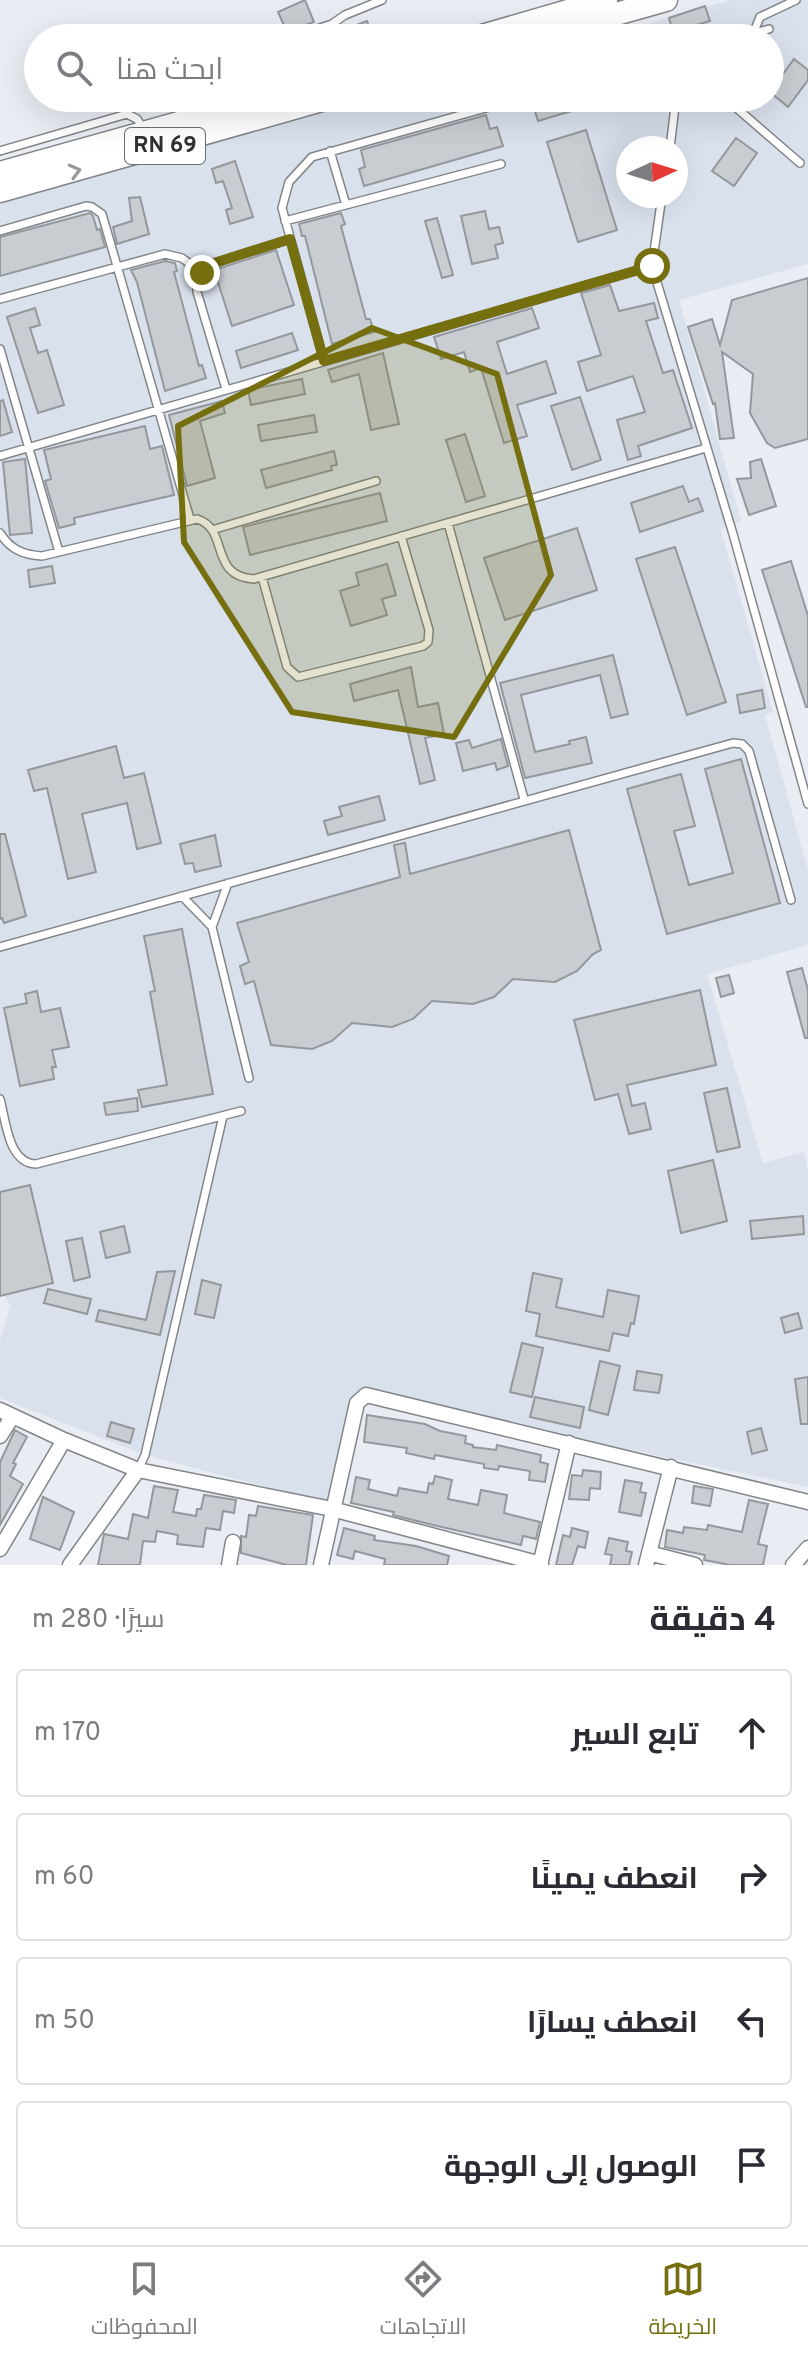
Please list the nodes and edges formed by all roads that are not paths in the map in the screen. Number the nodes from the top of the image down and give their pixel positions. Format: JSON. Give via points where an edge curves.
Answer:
{"nodes":[{"id":1,"x":382,"y":0,"type":"edge"},
{"id":2,"x":606,"y":0,"type":"edge"},
{"id":3,"x":666,"y":0,"type":"edge"},
{"id":4,"x":796,"y":0,"type":"edge"},
{"id":5,"x":332,"y":24,"type":"edge"},
{"id":6,"x":523,"y":24,"type":"edge"},
{"id":7,"x":581,"y":24,"type":"edge"},
{"id":8,"x":757,"y":24,"type":"edge"},
{"id":9,"x":191,"y":112,"type":"edge"},
{"id":10,"x":279,"y":112,"type":"edge"},
{"id":11,"x":471,"y":112,"type":"edge"},
{"id":12,"x":674,"y":112,"type":"edge"},
{"id":13,"x":741,"y":112,"type":"edge"},
{"id":14,"x":146,"y":133,"type":"junction"},
{"id":15,"x":671,"y":136,"type":"edge"},
{"id":16,"x":0,"y":151,"type":"edge"},
{"id":17,"x":330,"y":151,"type":"junction"},
{"id":18,"x":800,"y":163,"type":"dead end"},
{"id":19,"x":501,"y":164,"type":"dead end"},
{"id":20,"x":0,"y":173,"type":"edge"},
{"id":21,"x":0,"y":191,"type":"edge"},
{"id":22,"x":346,"y":205,"type":"junction"},
{"id":23,"x":660,"y":208,"type":"edge"},
{"id":24,"x":285,"y":221,"type":"junction"},
{"id":25,"x":0,"y":231,"type":"edge"},
{"id":26,"x":290,"y":239,"type":"junction"},
{"id":27,"x":117,"y":266,"type":"junction"},
{"id":28,"x":652,"y":266,"type":"junction"},
{"id":29,"x":202,"y":273,"type":"junction"},
{"id":30,"x":0,"y":299,"type":"edge"},
{"id":31,"x":0,"y":349,"type":"edge"},
{"id":32,"x":324,"y":361,"type":"junction"},
{"id":33,"x":226,"y":389,"type":"junction"},
{"id":34,"x":157,"y":409,"type":"junction"},
{"id":35,"x":29,"y":447,"type":"junction"},
{"id":36,"x":706,"y":448,"type":"junction"},
{"id":37,"x":0,"y":456,"type":"edge"},
{"id":38,"x":376,"y":481,"type":"dead end"},
{"id":39,"x":190,"y":519,"type":"junction"},
{"id":40,"x":448,"y":523,"type":"junction"},
{"id":41,"x":212,"y":530,"type":"junction"},
{"id":42,"x":0,"y":533,"type":"edge"},
{"id":43,"x":401,"y":536,"type":"junction"},
{"id":44,"x":59,"y":552,"type":"junction"},
{"id":45,"x":262,"y":577,"type":"junction"},
{"id":46,"x":524,"y":799,"type":"junction"},
{"id":47,"x":808,"y":804,"type":"edge"},
{"id":48,"x":228,"y":883,"type":"junction"},
{"id":49,"x":182,"y":896,"type":"junction"},
{"id":50,"x":791,"y":900,"type":"dead end"},
{"id":51,"x":212,"y":927,"type":"junction"},
{"id":52,"x":0,"y":947,"type":"edge"},
{"id":53,"x":249,"y":1078,"type":"dead end"},
{"id":54,"x":0,"y":1099,"type":"edge"},
{"id":55,"x":241,"y":1111,"type":"dead end"},
{"id":56,"x":223,"y":1116,"type":"junction"},
{"id":57,"x":6,"y":1414,"type":"edge"},
{"id":58,"x":0,"y":1436,"type":"edge"},
{"id":59,"x":64,"y":1440,"type":"junction"},
{"id":60,"x":569,"y":1443,"type":"junction"},
{"id":61,"x":671,"y":1467,"type":"junction"},
{"id":62,"x":138,"y":1470,"type":"junction"},
{"id":63,"x":808,"y":1502,"type":"edge"},
{"id":64,"x":332,"y":1509,"type":"junction"},
{"id":65,"x":233,"y":1542,"type":"dead end"},
{"id":66,"x":808,"y":1548,"type":"edge"},
{"id":67,"x":0,"y":1549,"type":"edge"},
{"id":68,"x":648,"y":1559,"type":"edge"},
{"id":69,"x":541,"y":1564,"type":"edge"},
{"id":70,"x":70,"y":1565,"type":"edge"},
{"id":71,"x":229,"y":1565,"type":"edge"},
{"id":72,"x":321,"y":1565,"type":"edge"},
{"id":73,"x":695,"y":1565,"type":"edge"},
{"id":74,"x":793,"y":1565,"type":"edge"}],
"edges":[{"from":1,"to":5,"type":"lane"},
{"from":2,"to":6,"type":"highway"},
{"from":3,"to":7,"type":"highway"},
{"from":4,"to":8,"type":"lane","via":[[760,17]]},
{"from":9,"to":14,"type":"highway","number":"RN 69"},
{"from":21,"to":10,"type":"highway","number":"RN 69","one_way":true},
{"from":11,"to":17,"type":"lane"},
{"from":12,"to":15,"type":"lane"},
{"from":13,"to":18,"type":"lane"},
{"from":14,"to":16,"type":"lane","via":[[127,114]]},
{"from":14,"to":20,"type":"highway","number":"RN 69"},
{"from":17,"to":22,"type":"lane"},
{"from":17,"to":24,"type":"lane","via":[[312,157],[289,182],[282,208]]},
{"from":19,"to":22,"type":"lane"},
{"from":22,"to":24,"type":"lane"},
{"from":23,"to":28,"type":"lane"},
{"from":24,"to":26,"type":"lane"},
{"from":25,"to":27,"type":"lane","via":[[92,207],[102,214]]},
{"from":26,"to":29,"type":"lane","via":[[208,265]]},
{"from":26,"to":32,"type":"lane"},
{"from":27,"to":29,"type":"lane","via":[[165,254],[182,258]]},
{"from":27,"to":30,"type":"lane"},
{"from":27,"to":34,"type":"lane"},
{"from":28,"to":32,"type":"lane"},
{"from":28,"to":36,"type":"lane"},
{"from":29,"to":33,"type":"lane","via":[[197,292]]},
{"from":31,"to":35,"type":"lane"},
{"from":32,"to":33,"type":"lane"},
{"from":33,"to":34,"type":"lane"},
{"from":34,"to":35,"type":"lane"},
{"from":34,"to":39,"type":"lane"},
{"from":35,"to":37,"type":"lane"},
{"from":35,"to":44,"type":"lane"},
{"from":36,"to":40,"type":"lane"},
{"from":36,"to":47,"type":"lane"},
{"from":38,"to":41,"type":"lane"},
{"from":39,"to":41,"type":"lane","via":[[204,521]]},
{"from":39,"to":44,"type":"lane"},
{"from":40,"to":43,"type":"lane"},
{"from":40,"to":46,"type":"lane"},
{"from":41,"to":45,"type":"lane","via":[[233,574]]},
{"from":42,"to":44,"type":"lane","via":[[30,556]]},
{"from":43,"to":45,"type":"lane"},
{"from":43,"to":45,"type":"lane","via":[[429,630],[423,646],[298,677],[287,667]]},
{"from":46,"to":48,"type":"lane"},
{"from":46,"to":50,"type":"lane","via":[[742,744],[749,751]]},
{"from":48,"to":49,"type":"lane"},
{"from":48,"to":51,"type":"lane"},
{"from":49,"to":51,"type":"lane"},
{"from":49,"to":52,"type":"lane"},
{"from":51,"to":53,"type":"lane"},
{"from":54,"to":56,"type":"lane","via":[[16,1155],[28,1164]]},
{"from":55,"to":56,"type":"lane"},
{"from":56,"to":62,"type":"lane"},
{"from":57,"to":58,"type":"street"},
{"from":57,"to":59,"type":"street"},
{"from":59,"to":62,"type":"street"},
{"from":59,"to":67,"type":"street"},
{"from":60,"to":61,"type":"street"},
{"from":60,"to":64,"type":"street","via":[[366,1395],[357,1403]]},
{"from":60,"to":69,"type":"street"},
{"from":61,"to":63,"type":"street"},
{"from":61,"to":68,"type":"street"},
{"from":62,"to":64,"type":"street"},
{"from":62,"to":70,"type":"street"},
{"from":64,"to":69,"type":"street"},
{"from":64,"to":72,"type":"street"},
{"from":65,"to":71,"type":"street"},
{"from":66,"to":74,"type":"street"},
{"from":68,"to":73,"type":"street"}]}
